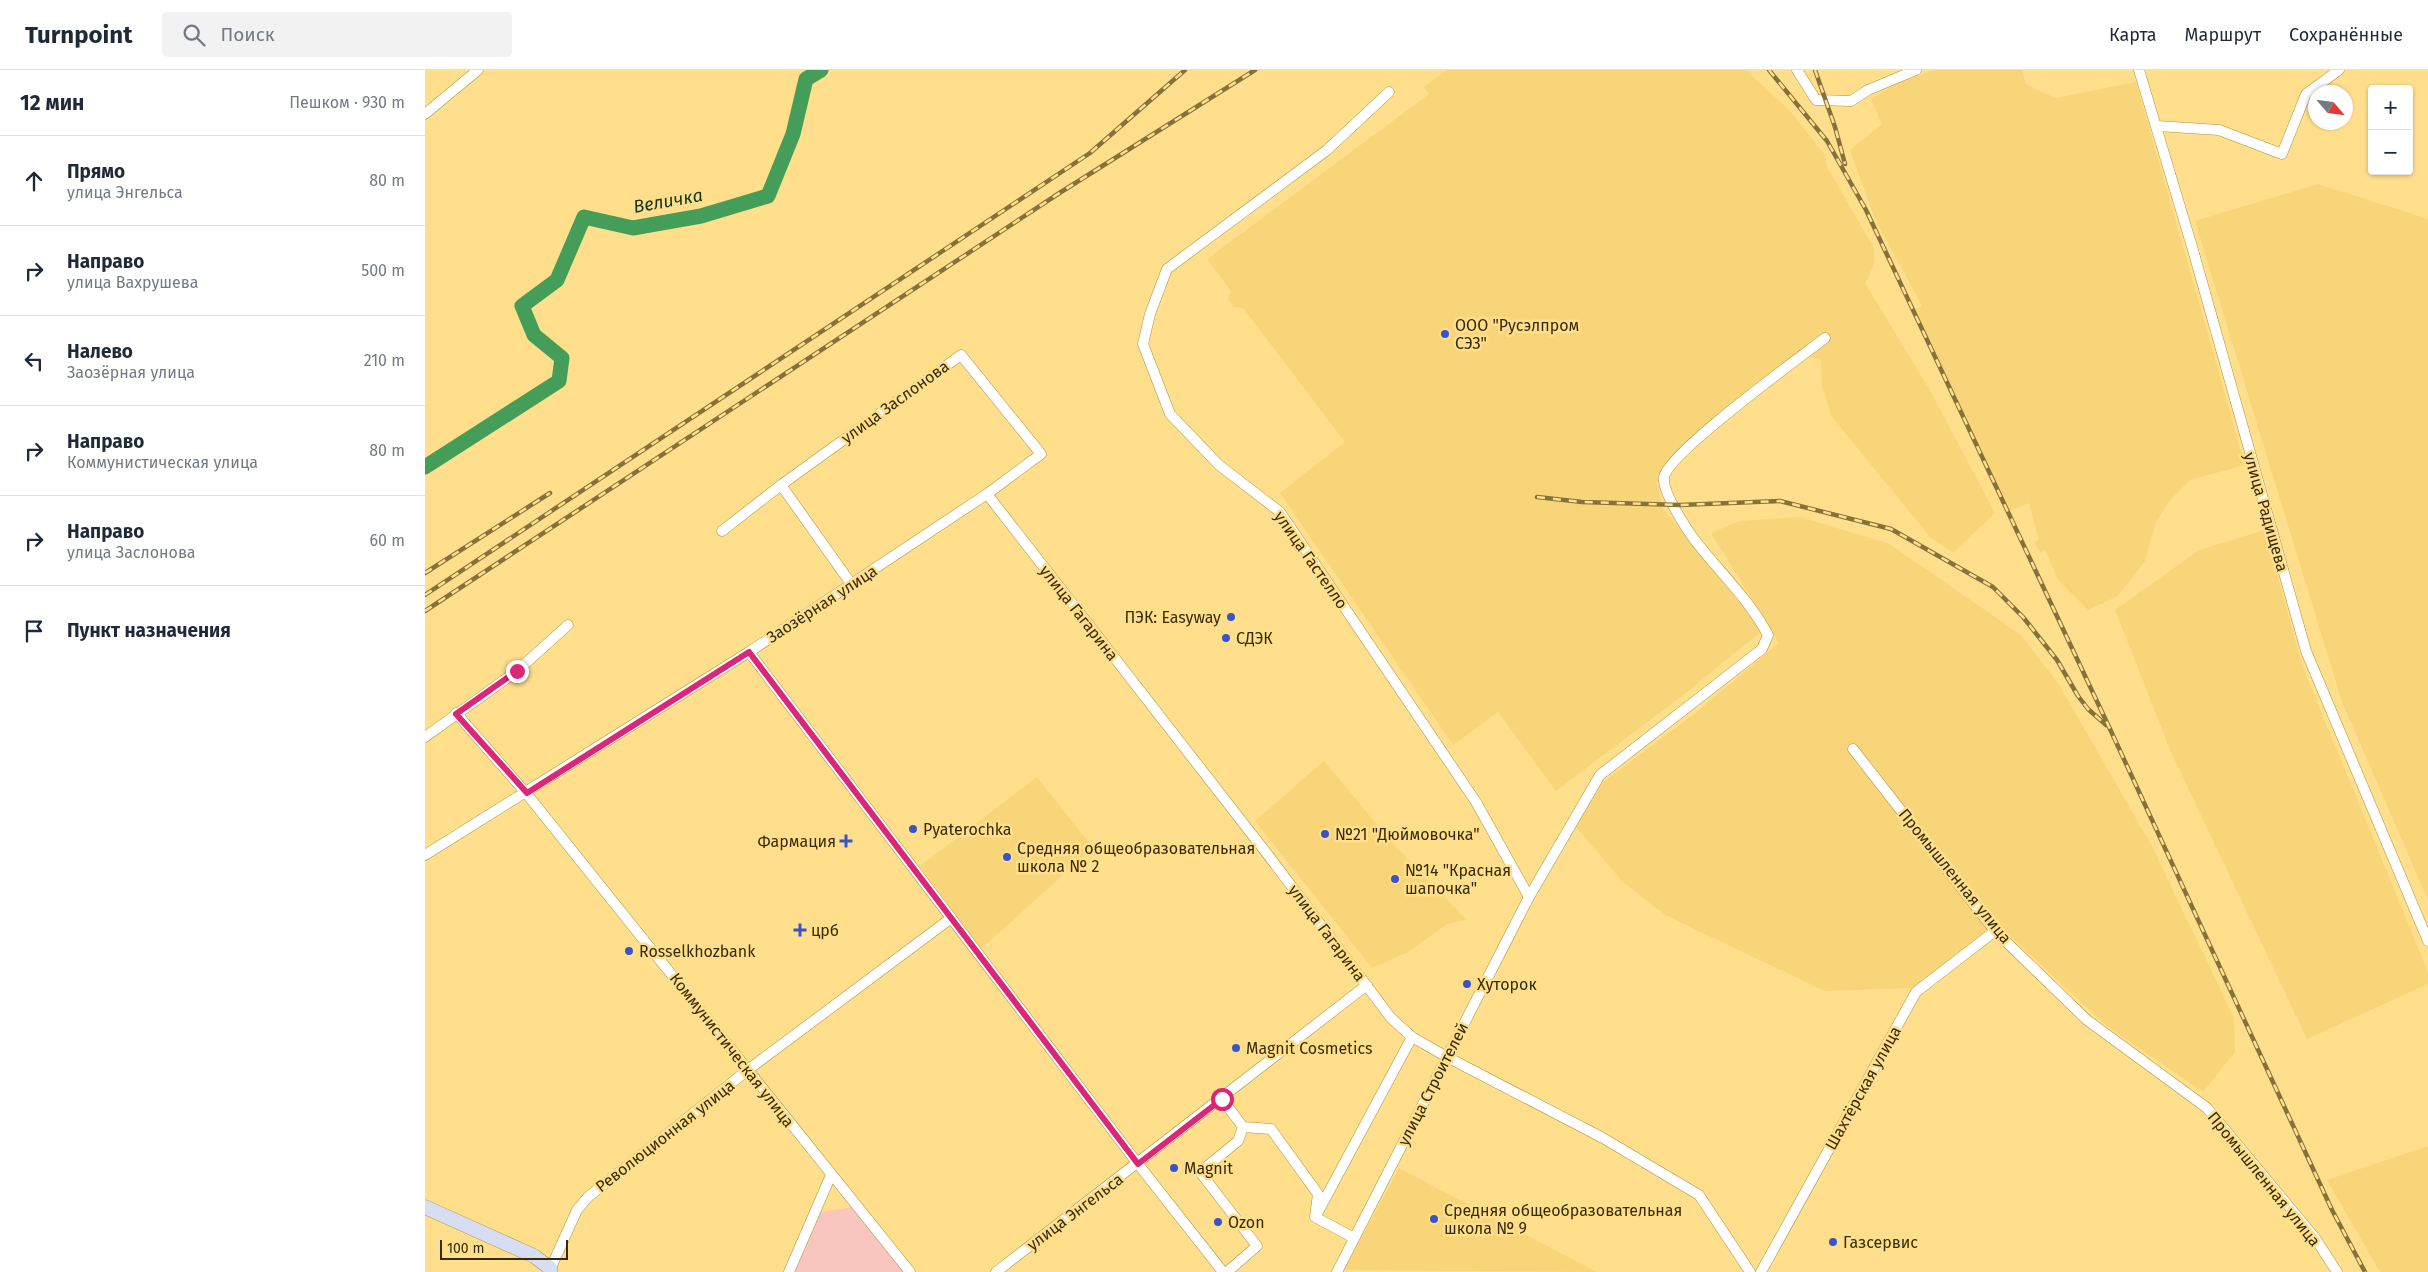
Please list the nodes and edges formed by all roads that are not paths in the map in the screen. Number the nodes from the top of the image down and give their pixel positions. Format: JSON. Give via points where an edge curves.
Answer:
{"nodes":[{"id":1,"x":479,"y":70,"type":"edge"},
{"id":2,"x":1797,"y":70,"type":"edge"},
{"id":3,"x":1915,"y":70,"type":"edge"},
{"id":4,"x":2139,"y":70,"type":"edge"},
{"id":5,"x":2339,"y":70,"type":"edge"},
{"id":6,"x":1389,"y":92,"type":"dead end"},
{"id":7,"x":425,"y":114,"type":"edge"},
{"id":8,"x":2157,"y":126,"type":"junction"},
{"id":9,"x":1825,"y":338,"type":"dead end"},
{"id":10,"x":781,"y":485,"type":"junction"},
{"id":11,"x":987,"y":494,"type":"junction"},
{"id":12,"x":722,"y":531,"type":"dead end"},
{"id":13,"x":852,"y":584,"type":"junction"},
{"id":14,"x":567,"y":625,"type":"dead end"},
{"id":15,"x":749,"y":652,"type":"junction"},
{"id":16,"x":456,"y":714,"type":"junction"},
{"id":17,"x":425,"y":737,"type":"edge"},
{"id":18,"x":1853,"y":749,"type":"dead end"},
{"id":19,"x":527,"y":793,"type":"junction"},
{"id":20,"x":425,"y":855,"type":"edge"},
{"id":21,"x":1529,"y":897,"type":"junction"},
{"id":22,"x":950,"y":918,"type":"junction"},
{"id":23,"x":1995,"y":931,"type":"junction"},
{"id":24,"x":2428,"y":941,"type":"edge"},
{"id":25,"x":1367,"y":985,"type":"junction"},
{"id":26,"x":1412,"y":1037,"type":"junction"},
{"id":27,"x":1447,"y":1058,"type":"junction"},
{"id":28,"x":749,"y":1069,"type":"junction"},
{"id":29,"x":1222,"y":1099,"type":"junction"},
{"id":30,"x":1243,"y":1127,"type":"junction"},
{"id":31,"x":1138,"y":1164,"type":"junction"},
{"id":32,"x":831,"y":1175,"type":"junction"},
{"id":33,"x":425,"y":1207,"type":"edge"},
{"id":34,"x":1315,"y":1217,"type":"junction"},
{"id":35,"x":1354,"y":1238,"type":"junction"},
{"id":36,"x":550,"y":1271,"type":"edge"},
{"id":37,"x":789,"y":1272,"type":"edge"},
{"id":38,"x":910,"y":1272,"type":"edge"},
{"id":39,"x":996,"y":1272,"type":"edge"},
{"id":40,"x":1225,"y":1272,"type":"edge"},
{"id":41,"x":1337,"y":1272,"type":"edge"},
{"id":42,"x":1750,"y":1272,"type":"edge"},
{"id":43,"x":1761,"y":1272,"type":"edge"},
{"id":44,"x":2337,"y":1272,"type":"edge"}],
"edges":[{"from":1,"to":7,"type":"street"},
{"from":2,"to":3,"type":"street","via":[[1816,100],[1851,102],[1868,90]]},
{"from":4,"to":8,"type":"street","name":"улица Радищева"},
{"from":5,"to":8,"type":"street","via":[[2306,94],[2282,154],[2219,130]]},
{"from":6,"to":21,"type":"street","name":"улица Гастелло","via":[[1327,150],[1167,269],[1143,344],[1171,414],[1219,465],[1280,512],[1476,802]]},
{"from":8,"to":24,"type":"street","name":"улица Радищева","via":[[2306,651]]},
{"from":9,"to":21,"type":"street","name":"улица Строителей","via":[[1714,423],[1669,467],[1664,478],[1667,494],[1691,535],[1758,616],[1768,635],[1762,649],[1600,776]]},
{"from":10,"to":11,"type":"street","name":"улица Заслонова","via":[[961,355],[1041,454]]},
{"from":10,"to":12,"type":"street","name":"улица Заслонова"},
{"from":10,"to":13,"type":"street"},
{"from":11,"to":13,"type":"street","name":"Заозёрная улица"},
{"from":11,"to":25,"type":"street","name":"улица Гагарина"},
{"from":13,"to":15,"type":"street","name":"Заозёрная улица"},
{"from":14,"to":16,"type":"street","via":[[517,671]]},
{"from":15,"to":19,"type":"street","name":"Заозёрная улица"},
{"from":15,"to":22,"type":"street"},
{"from":16,"to":17,"type":"street"},
{"from":16,"to":19,"type":"street","name":"Коммунистическая улица"},
{"from":18,"to":23,"type":"street","name":"Промышленная улица"},
{"from":19,"to":20,"type":"street","name":"Заозёрная улица"},
{"from":19,"to":28,"type":"street","name":"Коммунистическая улица"},
{"from":21,"to":27,"type":"street","name":"улица Строителей"},
{"from":22,"to":28,"type":"street","name":"Революционная улица"},
{"from":22,"to":31,"type":"street"},
{"from":23,"to":43,"type":"street","name":"Шахтёрская улица","via":[[1916,992]]},
{"from":23,"to":44,"type":"street","name":"Промышленная улица","via":[[2087,1020],[2207,1108],[2315,1238]]},
{"from":25,"to":26,"type":"street","name":"улица Гагарина","via":[[1391,1018]]},
{"from":25,"to":29,"type":"street","name":"улица Энгельса"},
{"from":26,"to":27,"type":"street","name":"улица Гагарина"},
{"from":26,"to":34,"type":"street"},
{"from":27,"to":35,"type":"street","name":"улица Строителей"},
{"from":27,"to":42,"type":"street","name":"улица Гагарина","via":[[1603,1138],[1699,1195]]},
{"from":28,"to":32,"type":"street","name":"Коммунистическая улица"},
{"from":28,"to":36,"type":"street","name":"Революционная улица","via":[[588,1197],[577,1210]]},
{"from":29,"to":30,"type":"street"},
{"from":29,"to":31,"type":"street","name":"улица Энгельса"},
{"from":30,"to":34,"type":"street","via":[[1271,1129],[1318,1194]]},
{"from":30,"to":40,"type":"street","via":[[1238,1141],[1200,1172],[1257,1246]]},
{"from":31,"to":39,"type":"street","name":"улица Энгельса"},
{"from":31,"to":40,"type":"street"},
{"from":32,"to":37,"type":"street"},
{"from":32,"to":38,"type":"street","name":"Коммунистическая улица"},
{"from":33,"to":36,"type":"main road","via":[[533,1256]]},
{"from":34,"to":35,"type":"street"},
{"from":35,"to":41,"type":"street","name":"улица Строителей"}]}
